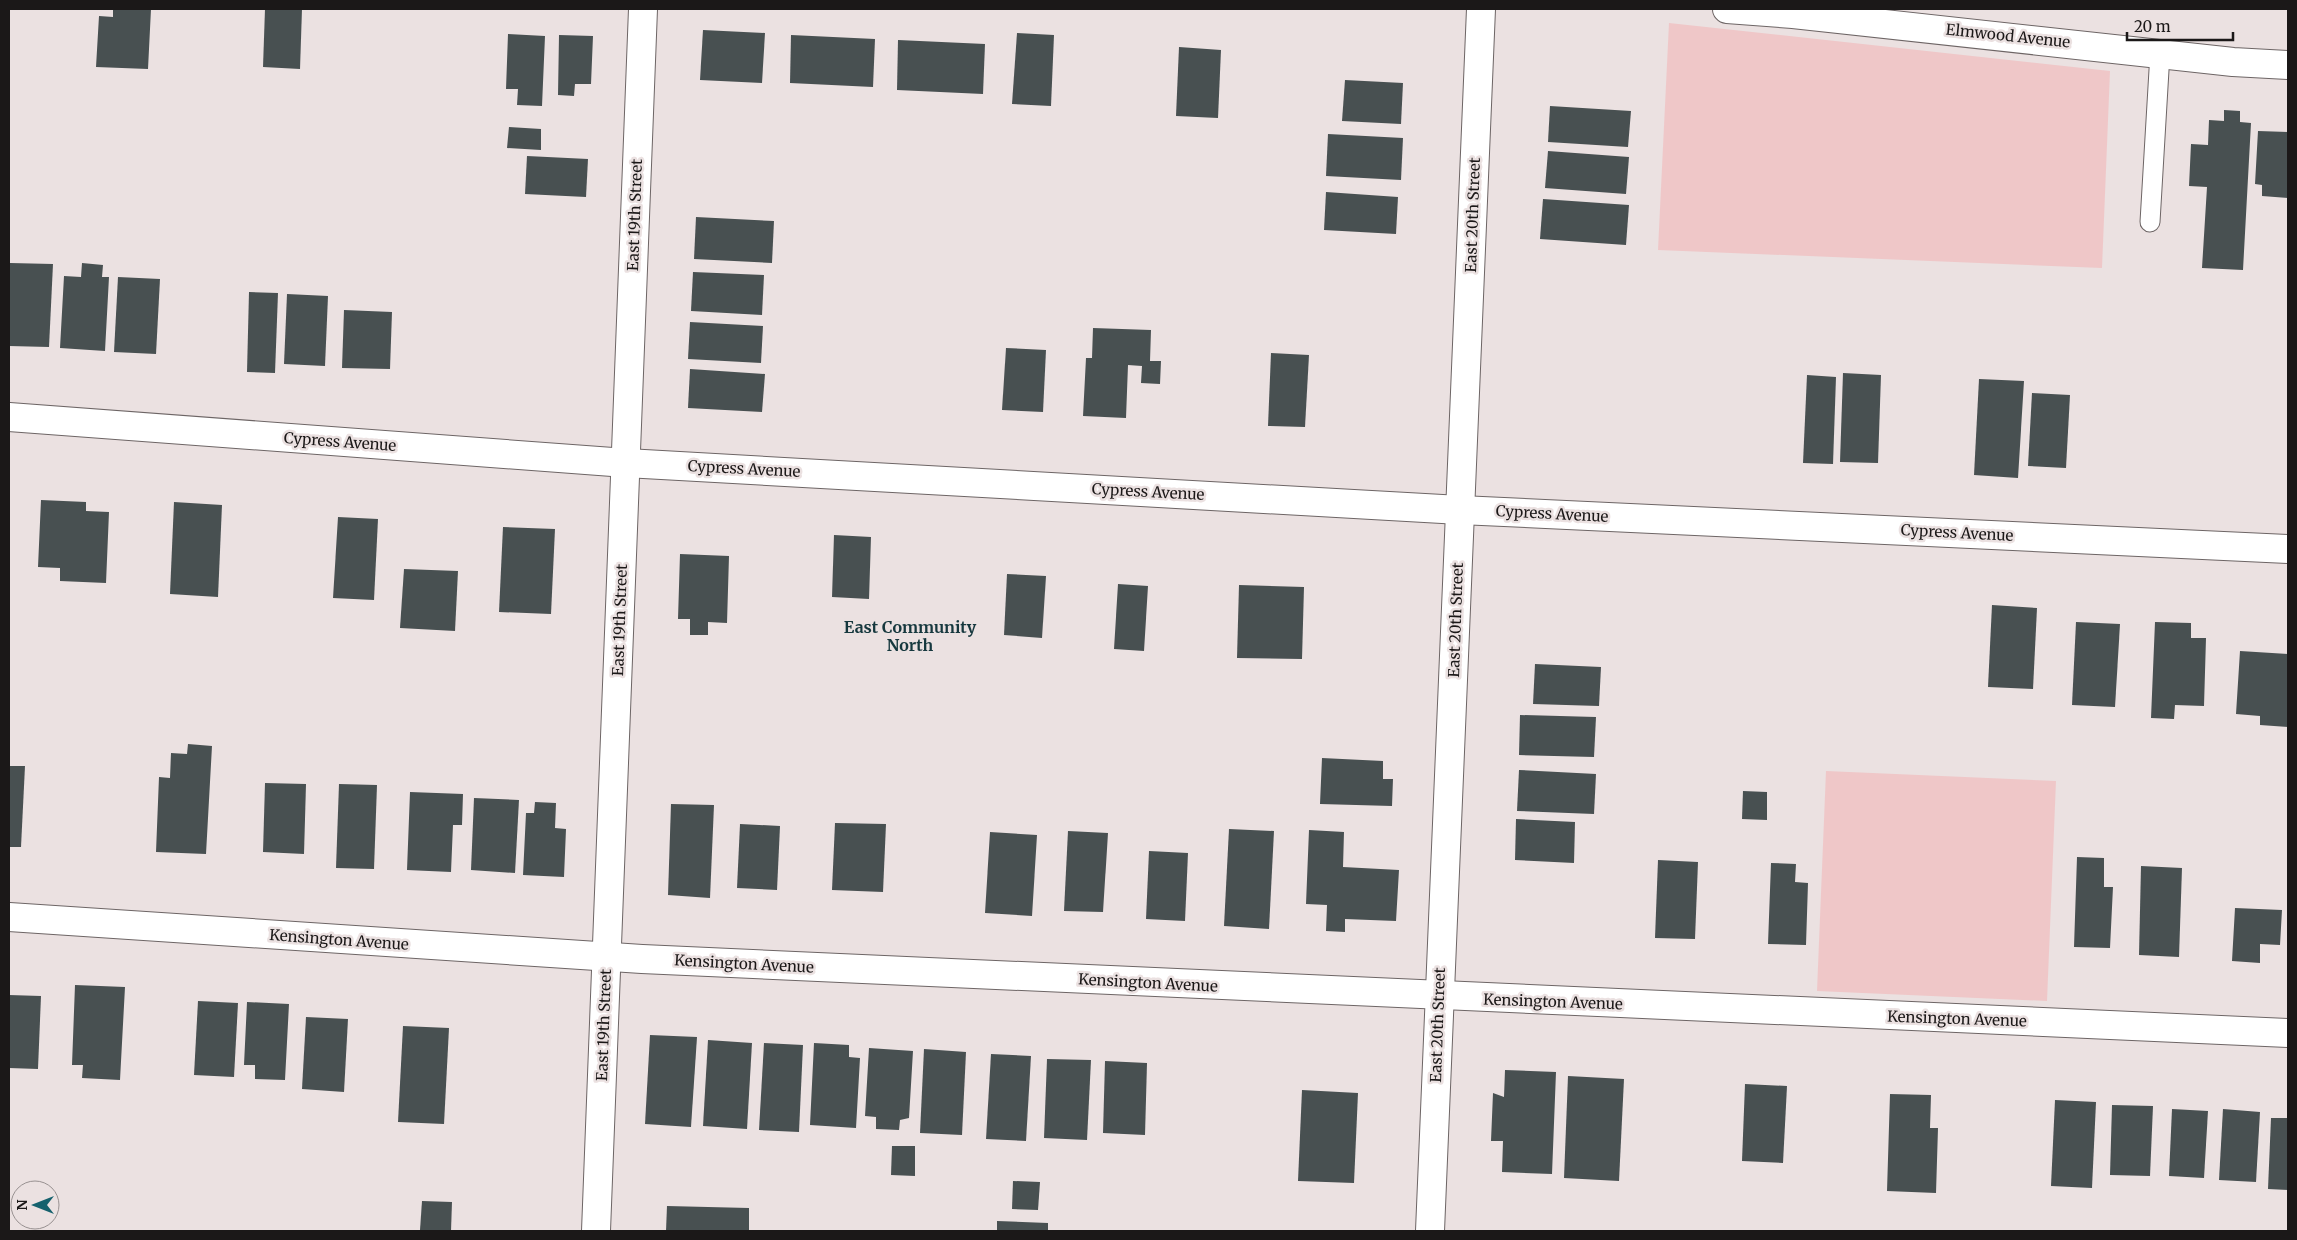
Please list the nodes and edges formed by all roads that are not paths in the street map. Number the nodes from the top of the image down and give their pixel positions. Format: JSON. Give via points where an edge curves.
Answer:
{"nodes":[{"id":1,"x":643,"y":9,"type":"edge"},
{"id":2,"x":1482,"y":9,"type":"edge"},
{"id":3,"x":1727,"y":9,"type":"edge"},
{"id":4,"x":2160,"y":53,"type":"junction"},
{"id":5,"x":2288,"y":66,"type":"edge"},
{"id":6,"x":2150,"y":222,"type":"dead end"},
{"id":7,"x":9,"y":417,"type":"edge"},
{"id":8,"x":626,"y":463,"type":"junction"},
{"id":9,"x":1460,"y":510,"type":"junction"},
{"id":10,"x":2288,"y":549,"type":"edge"},
{"id":11,"x":9,"y":917,"type":"edge"},
{"id":12,"x":606,"y":958,"type":"junction"},
{"id":13,"x":1440,"y":996,"type":"junction"},
{"id":14,"x":2288,"y":1033,"type":"edge"},
{"id":15,"x":596,"y":1231,"type":"edge"},
{"id":16,"x":1430,"y":1231,"type":"edge"}],
"edges":[{"from":1,"to":8,"type":"street","name":"East 19th Street"},
{"from":2,"to":9,"type":"street","name":"East 20th Street"},
{"from":3,"to":4,"type":"street","name":"Elmwood Avenue"},
{"from":4,"to":5,"type":"street","name":"Elmwood Avenue"},
{"from":4,"to":6,"type":"lane"},
{"from":7,"to":8,"type":"street","name":"Cypress Avenue"},
{"from":8,"to":9,"type":"street","name":"Cypress Avenue"},
{"from":8,"to":12,"type":"street","name":"East 19th Street"},
{"from":9,"to":10,"type":"street","name":"Cypress Avenue"},
{"from":9,"to":13,"type":"street","name":"East 20th Street"},
{"from":11,"to":12,"type":"street","name":"Kensington Avenue"},
{"from":12,"to":13,"type":"street","name":"Kensington Avenue"},
{"from":12,"to":15,"type":"street","name":"East 19th Street"},
{"from":13,"to":14,"type":"street","name":"Kensington Avenue"},
{"from":13,"to":16,"type":"street","name":"East 20th Street"}]}
